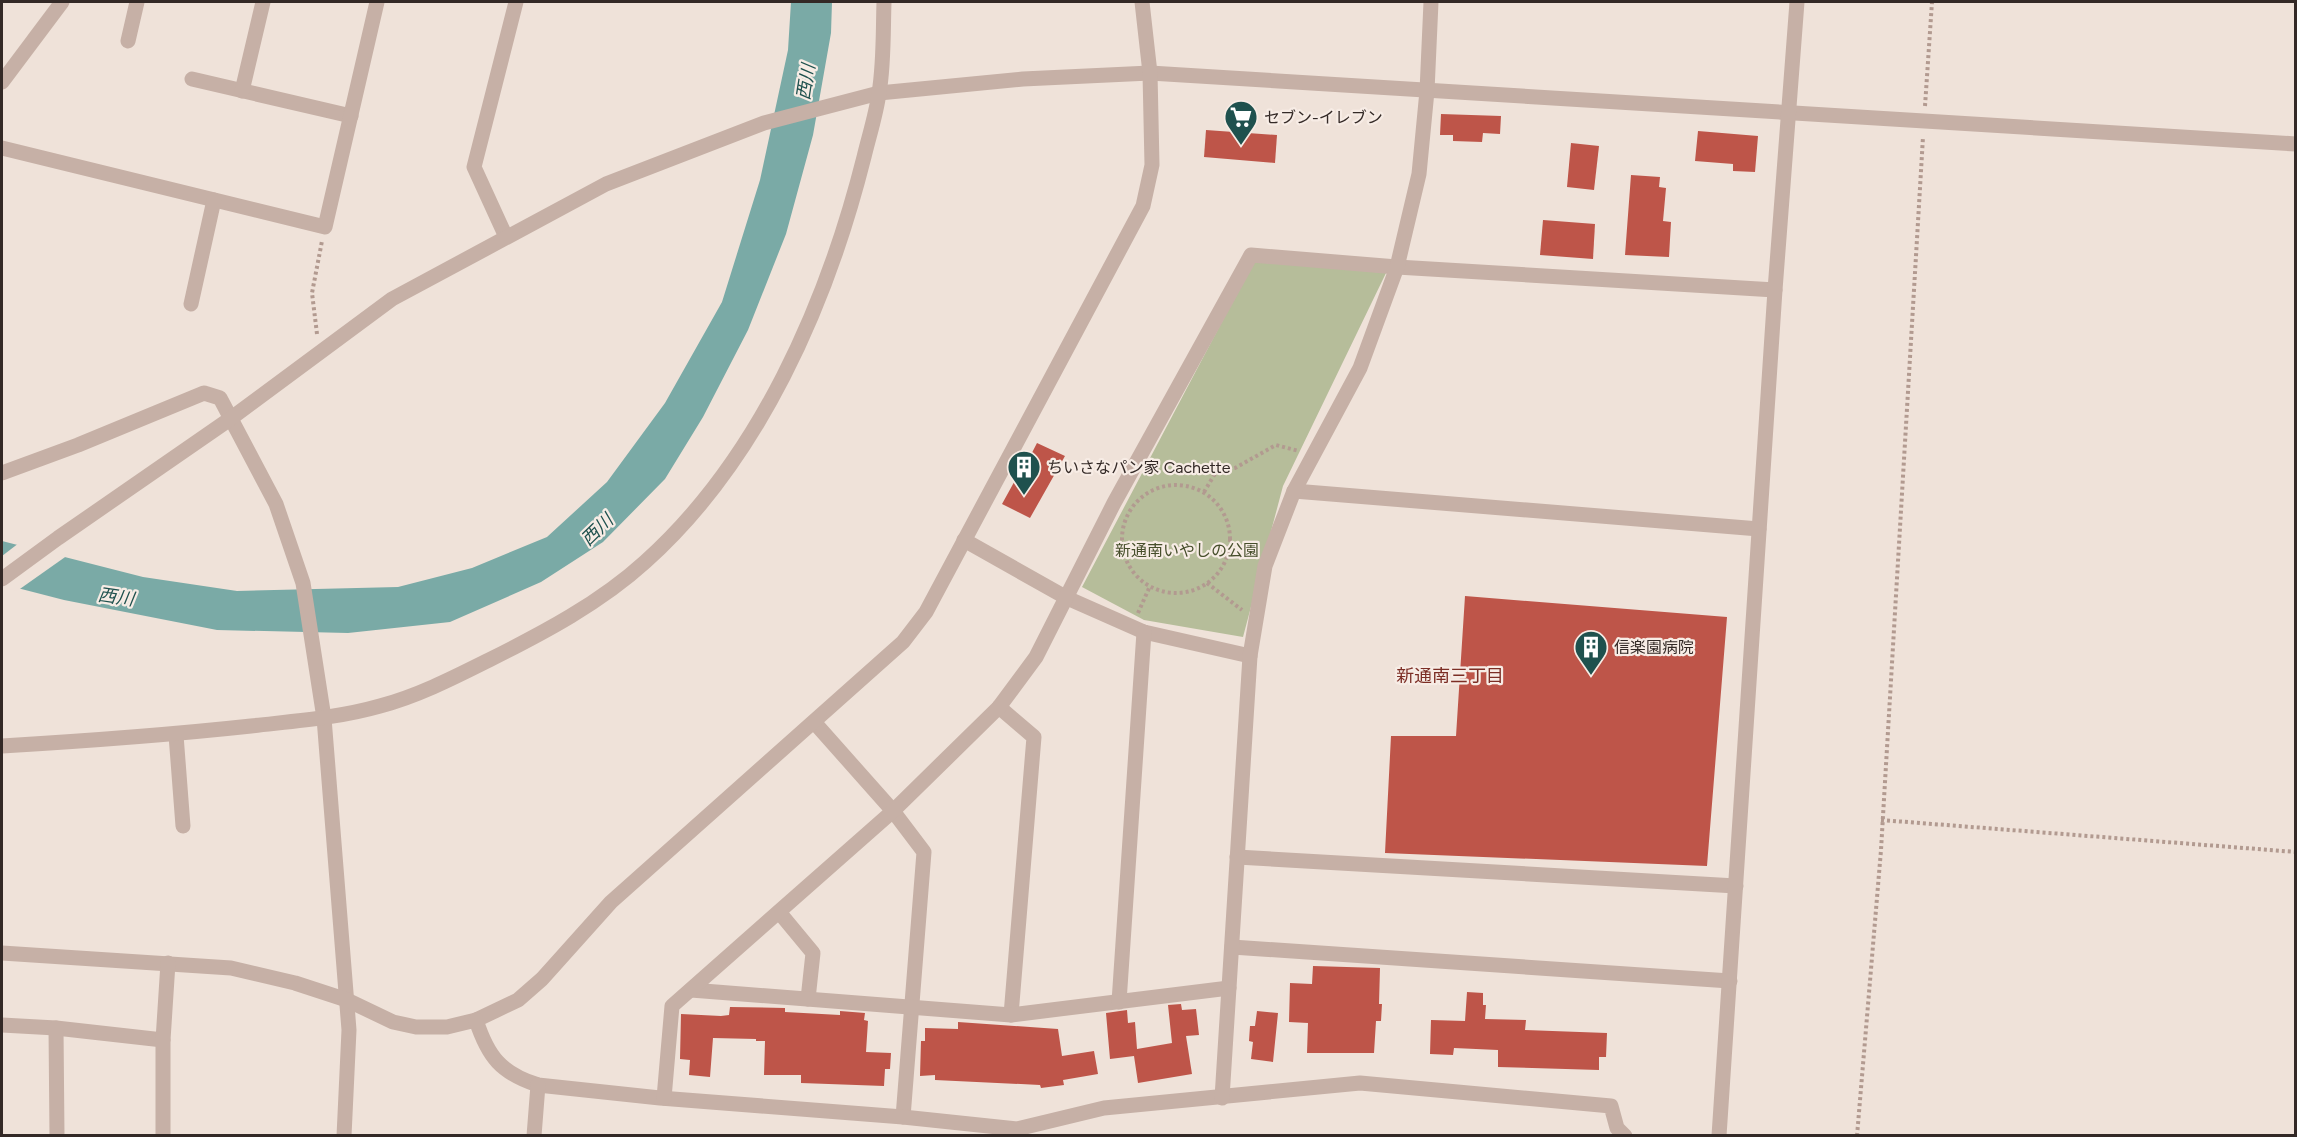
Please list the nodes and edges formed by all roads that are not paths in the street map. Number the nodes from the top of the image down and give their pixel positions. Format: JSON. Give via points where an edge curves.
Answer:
{"nodes":[{"id":1,"x":62,"y":2,"type":"edge"},
{"id":2,"x":137,"y":2,"type":"edge"},
{"id":3,"x":263,"y":2,"type":"edge"},
{"id":4,"x":377,"y":2,"type":"edge"},
{"id":5,"x":516,"y":2,"type":"edge"},
{"id":6,"x":884,"y":2,"type":"edge"},
{"id":7,"x":1142,"y":2,"type":"edge"},
{"id":8,"x":1431,"y":2,"type":"edge"},
{"id":9,"x":1797,"y":2,"type":"edge"},
{"id":10,"x":128,"y":41,"type":"dead end"},
{"id":11,"x":1150,"y":73,"type":"junction"},
{"id":12,"x":192,"y":79,"type":"dead end"},
{"id":13,"x":2,"y":82,"type":"edge"},
{"id":14,"x":242,"y":91,"type":"junction"},
{"id":15,"x":1427,"y":91,"type":"junction"},
{"id":16,"x":879,"y":93,"type":"junction"},
{"id":17,"x":1789,"y":113,"type":"junction"},
{"id":18,"x":351,"y":116,"type":"junction"},
{"id":19,"x":2295,"y":144,"type":"edge"},
{"id":20,"x":2,"y":148,"type":"edge"},
{"id":21,"x":214,"y":200,"type":"junction"},
{"id":22,"x":506,"y":237,"type":"junction"},
{"id":23,"x":1397,"y":267,"type":"junction"},
{"id":24,"x":1775,"y":290,"type":"junction"},
{"id":25,"x":191,"y":304,"type":"dead end"},
{"id":26,"x":230,"y":419,"type":"junction"},
{"id":27,"x":2,"y":473,"type":"edge"},
{"id":28,"x":1294,"y":491,"type":"junction"},
{"id":29,"x":1760,"y":529,"type":"junction"},
{"id":30,"x":964,"y":540,"type":"junction"},
{"id":31,"x":2,"y":579,"type":"edge"},
{"id":32,"x":1067,"y":598,"type":"junction"},
{"id":33,"x":1144,"y":632,"type":"junction"},
{"id":34,"x":1250,"y":656,"type":"junction"},
{"id":35,"x":999,"y":707,"type":"junction"},
{"id":36,"x":324,"y":718,"type":"junction"},
{"id":37,"x":813,"y":722,"type":"junction"},
{"id":38,"x":176,"y":735,"type":"junction"},
{"id":39,"x":2,"y":746,"type":"edge"},
{"id":40,"x":893,"y":812,"type":"junction"},
{"id":41,"x":183,"y":826,"type":"dead end"},
{"id":42,"x":1237,"y":856,"type":"junction"},
{"id":43,"x":1736,"y":886,"type":"junction"},
{"id":44,"x":779,"y":912,"type":"junction"},
{"id":45,"x":1232,"y":947,"type":"junction"},
{"id":46,"x":2,"y":953,"type":"edge"},
{"id":47,"x":168,"y":963,"type":"junction"},
{"id":48,"x":1730,"y":981,"type":"junction"},
{"id":49,"x":1229,"y":988,"type":"junction"},
{"id":50,"x":691,"y":990,"type":"junction"},
{"id":51,"x":808,"y":999,"type":"junction"},
{"id":52,"x":347,"y":1000,"type":"junction"},
{"id":53,"x":1119,"y":1002,"type":"junction"},
{"id":54,"x":911,"y":1007,"type":"junction"},
{"id":55,"x":1011,"y":1015,"type":"junction"},
{"id":56,"x":476,"y":1020,"type":"junction"},
{"id":57,"x":2,"y":1025,"type":"edge"},
{"id":58,"x":56,"y":1028,"type":"junction"},
{"id":59,"x":163,"y":1040,"type":"junction"},
{"id":60,"x":537,"y":1094,"type":"junction"},
{"id":61,"x":664,"y":1098,"type":"junction"},
{"id":62,"x":1222,"y":1098,"type":"junction"},
{"id":63,"x":903,"y":1117,"type":"junction"},
{"id":64,"x":57,"y":1136,"type":"edge"},
{"id":65,"x":163,"y":1136,"type":"edge"},
{"id":66,"x":344,"y":1136,"type":"edge"},
{"id":67,"x":534,"y":1136,"type":"edge"},
{"id":68,"x":1625,"y":1136,"type":"edge"},
{"id":69,"x":1719,"y":1136,"type":"edge"}],
"edges":[{"from":1,"to":13,"type":"street"},
{"from":2,"to":10,"type":"street"},
{"from":3,"to":14,"type":"street"},
{"from":4,"to":18,"type":"street"},
{"from":5,"to":22,"type":"street","via":[[474,167]]},
{"from":6,"to":16,"type":"street"},
{"from":7,"to":11,"type":"street"},
{"from":8,"to":15,"type":"street"},
{"from":9,"to":17,"type":"street"},
{"from":11,"to":15,"type":"street"},
{"from":11,"to":16,"type":"street","via":[[1023,79]]},
{"from":11,"to":30,"type":"street","via":[[1152,165],[1143,206]]},
{"from":12,"to":14,"type":"street"},
{"from":14,"to":18,"type":"street"},
{"from":15,"to":17,"type":"street"},
{"from":15,"to":23,"type":"street","via":[[1419,174]]},
{"from":16,"to":22,"type":"street","via":[[764,123],[606,184]]},
{"from":16,"to":36,"type":"street","via":[[849,215],[818,302],[752,432],[703,502],[644,563],[587,606],[518,646],[454,678],[382,706]]},
{"from":17,"to":19,"type":"street"},
{"from":17,"to":24,"type":"street"},
{"from":18,"to":21,"type":"street","via":[[325,227]]},
{"from":20,"to":21,"type":"street"},
{"from":21,"to":25,"type":"street"},
{"from":22,"to":26,"type":"street","via":[[392,299]]},
{"from":23,"to":24,"type":"street"},
{"from":23,"to":28,"type":"street","via":[[1359,368]]},
{"from":23,"to":32,"type":"street","via":[[1251,255],[1114,503]]},
{"from":24,"to":29,"type":"street"},
{"from":26,"to":27,"type":"street","via":[[220,398],[204,393]]},
{"from":26,"to":31,"type":"street"},
{"from":26,"to":36,"type":"street","via":[[276,504],[303,583]]},
{"from":28,"to":29,"type":"street"},
{"from":28,"to":34,"type":"street","via":[[1265,566]]},
{"from":29,"to":43,"type":"street"},
{"from":30,"to":32,"type":"street"},
{"from":30,"to":37,"type":"street","via":[[927,612],[903,642]]},
{"from":32,"to":33,"type":"street"},
{"from":32,"to":35,"type":"street","via":[[1036,657]]},
{"from":33,"to":34,"type":"street"},
{"from":33,"to":53,"type":"street"},
{"from":34,"to":42,"type":"street"},
{"from":35,"to":40,"type":"street"},
{"from":35,"to":55,"type":"street","via":[[1034,737]]},
{"from":36,"to":38,"type":"street"},
{"from":36,"to":52,"type":"street"},
{"from":37,"to":40,"type":"street"},
{"from":37,"to":56,"type":"street","via":[[611,902],[542,979],[518,1000]]},
{"from":38,"to":39,"type":"street"},
{"from":38,"to":41,"type":"street"},
{"from":40,"to":44,"type":"street"},
{"from":40,"to":54,"type":"street","via":[[924,852]]},
{"from":42,"to":43,"type":"street"},
{"from":42,"to":45,"type":"street"},
{"from":43,"to":48,"type":"street"},
{"from":44,"to":50,"type":"street"},
{"from":44,"to":51,"type":"street","via":[[813,953]]},
{"from":45,"to":48,"type":"street"},
{"from":45,"to":49,"type":"street"},
{"from":46,"to":47,"type":"street"},
{"from":47,"to":52,"type":"street","via":[[231,968]]},
{"from":47,"to":59,"type":"street"},
{"from":48,"to":69,"type":"street"},
{"from":49,"to":53,"type":"street"},
{"from":49,"to":62,"type":"street"},
{"from":50,"to":51,"type":"street"},
{"from":50,"to":61,"type":"street","via":[[672,1006]]},
{"from":51,"to":54,"type":"street"},
{"from":52,"to":56,"type":"street","via":[[393,1022],[416,1027],[447,1027]]},
{"from":52,"to":66,"type":"street","via":[[350,1030]]},
{"from":53,"to":55,"type":"street"},
{"from":54,"to":55,"type":"street"},
{"from":54,"to":63,"type":"street"},
{"from":56,"to":60,"type":"street","via":[[482,1039],[498,1064]]},
{"from":57,"to":58,"type":"street"},
{"from":58,"to":59,"type":"street"},
{"from":58,"to":64,"type":"street"},
{"from":59,"to":65,"type":"street"},
{"from":60,"to":61,"type":"street"},
{"from":60,"to":67,"type":"street"},
{"from":61,"to":63,"type":"street"},
{"from":62,"to":63,"type":"street","via":[[1104,1108],[1017,1129]]},
{"from":62,"to":68,"type":"street","via":[[1360,1083],[1611,1106],[1617,1128]]}]}
